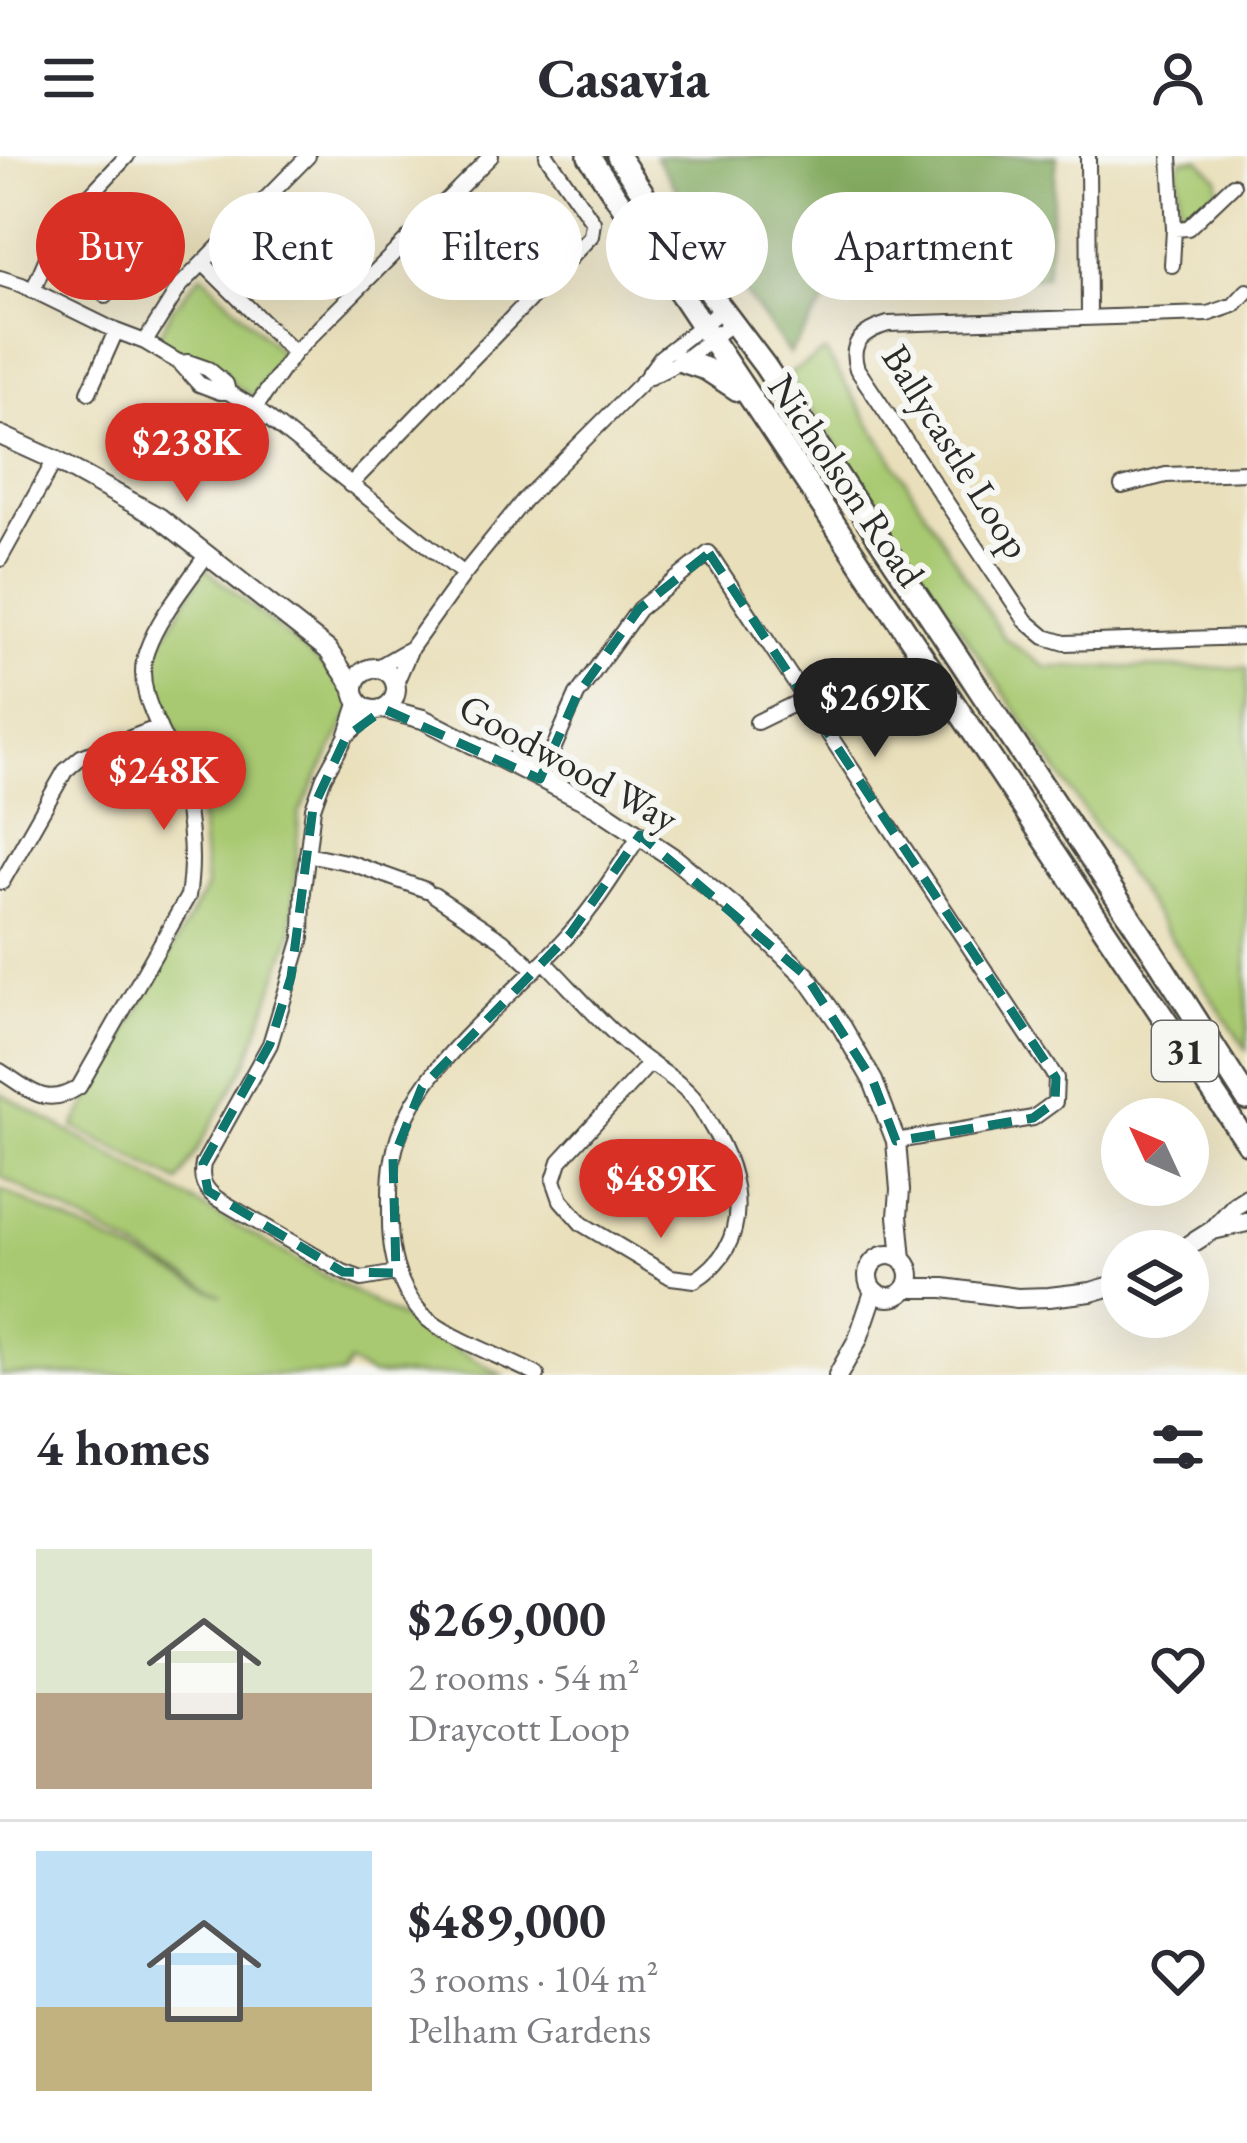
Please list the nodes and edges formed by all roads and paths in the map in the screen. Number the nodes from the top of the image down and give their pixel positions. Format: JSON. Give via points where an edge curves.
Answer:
{"nodes":[{"id":1,"x":128,"y":156,"type":"edge"},
{"id":2,"x":308,"y":156,"type":"edge"},
{"id":3,"x":491,"y":156,"type":"edge"},
{"id":4,"x":547,"y":156,"type":"edge"},
{"id":5,"x":589,"y":156,"type":"edge"},
{"id":6,"x":618,"y":156,"type":"edge"},
{"id":7,"x":1088,"y":156,"type":"edge"},
{"id":8,"x":1170,"y":156,"type":"edge"},
{"id":9,"x":1234,"y":185,"type":"dead end"},
{"id":10,"x":92,"y":192,"type":"edge"},
{"id":11,"x":1174,"y":229,"type":"junction"},
{"id":12,"x":203,"y":262,"type":"junction"},
{"id":13,"x":1172,"y":266,"type":"dead end"},
{"id":14,"x":36,"y":272,"type":"edge"},
{"id":15,"x":0,"y":274,"type":"edge"},
{"id":16,"x":27,"y":288,"type":"junction"},
{"id":17,"x":1247,"y":291,"type":"edge"},
{"id":18,"x":728,"y":316,"type":"junction"},
{"id":19,"x":1089,"y":316,"type":"junction"},
{"id":20,"x":116,"y":331,"type":"junction"},
{"id":21,"x":705,"y":332,"type":"junction"},
{"id":22,"x":145,"y":342,"type":"junction"},
{"id":23,"x":294,"y":353,"type":"junction"},
{"id":24,"x":682,"y":361,"type":"junction"},
{"id":25,"x":645,"y":379,"type":"junction"},
{"id":26,"x":89,"y":392,"type":"dead end"},
{"id":27,"x":748,"y":398,"type":"junction"},
{"id":28,"x":255,"y":408,"type":"junction"},
{"id":29,"x":0,"y":435,"type":"edge"},
{"id":30,"x":55,"y":460,"type":"junction"},
{"id":31,"x":1247,"y":472,"type":"edge"},
{"id":32,"x":350,"y":485,"type":"junction"},
{"id":33,"x":1122,"y":486,"type":"dead end"},
{"id":34,"x":207,"y":554,"type":"junction"},
{"id":35,"x":0,"y":559,"type":"edge"},
{"id":36,"x":464,"y":574,"type":"junction"},
{"id":37,"x":1247,"y":637,"type":"edge"},
{"id":38,"x":411,"y":648,"type":"junction"},
{"id":39,"x":328,"y":650,"type":"junction"},
{"id":40,"x":374,"y":667,"type":"junction"},
{"id":41,"x":397,"y":687,"type":"junction"},
{"id":42,"x":804,"y":699,"type":"junction"},
{"id":43,"x":368,"y":702,"type":"junction"},
{"id":44,"x":423,"y":718,"type":"junction"},
{"id":45,"x":757,"y":722,"type":"dead end"},
{"id":46,"x":159,"y":727,"type":"junction"},
{"id":47,"x":540,"y":779,"type":"junction"},
{"id":48,"x":640,"y":835,"type":"junction"},
{"id":49,"x":307,"y":854,"type":"junction"},
{"id":50,"x":2,"y":882,"type":"edge"},
{"id":51,"x":539,"y":966,"type":"junction"},
{"id":52,"x":650,"y":1063,"type":"junction"},
{"id":53,"x":0,"y":1071,"type":"edge"},
{"id":54,"x":1247,"y":1099,"type":"edge"},
{"id":55,"x":896,"y":1141,"type":"junction"},
{"id":56,"x":1247,"y":1143,"type":"edge"},
{"id":57,"x":1247,"y":1198,"type":"edge"},
{"id":58,"x":898,"y":1216,"type":"junction"},
{"id":59,"x":1247,"y":1222,"type":"edge"},
{"id":60,"x":1213,"y":1231,"type":"junction"},
{"id":61,"x":1209,"y":1233,"type":"edge"},
{"id":62,"x":879,"y":1256,"type":"junction"},
{"id":63,"x":905,"y":1262,"type":"junction"},
{"id":64,"x":396,"y":1273,"type":"junction"},
{"id":65,"x":944,"y":1288,"type":"junction"},
{"id":66,"x":1101,"y":1289,"type":"edge"},
{"id":67,"x":890,"y":1292,"type":"junction"},
{"id":68,"x":537,"y":1375,"type":"edge"},
{"id":69,"x":838,"y":1375,"type":"edge"}],
"edges":[{"from":1,"to":10,"type":"street"},
{"from":2,"to":12,"type":"street"},
{"from":3,"to":23,"type":"street"},
{"from":4,"to":32,"type":"street","via":[[593,222],[591,236]]},
{"from":5,"to":21,"type":"main road","name":"Nicholson Road","number":"31"},
{"from":6,"to":18,"type":"main road","name":"Nicholson Road","number":"31"},
{"from":7,"to":19,"type":"street"},
{"from":8,"to":11,"type":"street"},
{"from":9,"to":11,"type":"street","via":[[1188,229]]},
{"from":11,"to":13,"type":"street"},
{"from":12,"to":22,"type":"street"},
{"from":12,"to":23,"type":"street"},
{"from":14,"to":16,"type":"street"},
{"from":15,"to":16,"type":"street"},
{"from":16,"to":20,"type":"street"},
{"from":17,"to":19,"type":"street","name":"Ballycastle Loop","via":[[1208,314]]},
{"from":18,"to":21,"type":"street"},
{"from":18,"to":54,"type":"main road","name":"Nicholson Road","number":"31"},
{"from":19,"to":37,"type":"street","name":"Ballycastle Loop","via":[[888,324],[862,335],[853,356],[1026,621],[1045,637]]},
{"from":20,"to":22,"type":"street"},
{"from":20,"to":26,"type":"street"},
{"from":21,"to":24,"type":"street"},
{"from":21,"to":25,"type":"street","via":[[662,357]]},
{"from":21,"to":27,"type":"main road","name":"Nicholson Road","number":"31"},
{"from":22,"to":28,"type":"street","via":[[199,384]]},
{"from":23,"to":28,"type":"street"},
{"from":24,"to":25,"type":"street"},
{"from":24,"to":27,"type":"main road"},
{"from":25,"to":36,"type":"street","via":[[524,500]]},
{"from":27,"to":56,"type":"main road","name":"Nicholson Road","number":"31"},
{"from":28,"to":32,"type":"street"},
{"from":29,"to":30,"type":"street","name":"Goodwood Way"},
{"from":30,"to":34,"type":"street","name":"Goodwood Way"},
{"from":30,"to":35,"type":"street"},
{"from":31,"to":33,"type":"street","via":[[1166,475]]},
{"from":32,"to":36,"type":"street"},
{"from":34,"to":39,"type":"street","name":"Goodwood Way"},
{"from":34,"to":46,"type":"street","via":[[146,652],[145,691]]},
{"from":36,"to":38,"type":"street"},
{"from":38,"to":40,"type":"street"},
{"from":38,"to":41,"type":"street"},
{"from":39,"to":40,"type":"street","name":"Goodwood Way"},
{"from":39,"to":43,"type":"street","name":"Goodwood Way"},
{"from":40,"to":41,"type":"street","name":"Goodwood Way","via":[[388,671]]},
{"from":40,"to":43,"type":"street","via":[[361,672]]},
{"from":41,"to":43,"type":"street","via":[[393,701]]},
{"from":41,"to":44,"type":"street","name":"Goodwood Way"},
{"from":42,"to":45,"type":"street"},
{"from":42,"to":47,"type":"street","via":[[709,554],[639,609],[577,695]]},
{"from":42,"to":55,"type":"street","via":[[1057,1078],[1055,1102],[1033,1118]]},
{"from":43,"to":44,"type":"street","name":"Goodwood Way"},
{"from":43,"to":49,"type":"street","via":[[324,777]]},
{"from":44,"to":47,"type":"street","name":"Goodwood Way"},
{"from":46,"to":50,"type":"street","via":[[65,771]]},
{"from":46,"to":53,"type":"street","via":[[188,822],[188,896],[79,1087],[62,1098],[42,1096]]},
{"from":47,"to":48,"type":"street","name":"Goodwood Way"},
{"from":48,"to":51,"type":"street","via":[[598,900]]},
{"from":48,"to":55,"type":"street","name":"Goodwood Way","via":[[806,976],[873,1081]]},
{"from":49,"to":51,"type":"street","via":[[430,893]]},
{"from":49,"to":64,"type":"street","via":[[302,938],[270,1044],[203,1164],[203,1184],[343,1272],[362,1279]]},
{"from":51,"to":52,"type":"street"},
{"from":51,"to":64,"type":"street","via":[[422,1087],[393,1159]]},
{"from":52,"to":52,"type":"street","via":[[692,1095],[722,1143],[738,1201],[715,1268],[695,1280],[671,1277],[582,1224],[554,1180],[560,1161]]},
{"from":55,"to":58,"type":"street","name":"Goodwood Way"},
{"from":57,"to":60,"type":"street"},
{"from":58,"to":62,"type":"street","name":"Goodwood Way"},
{"from":58,"to":63,"type":"street","name":"Goodwood Way"},
{"from":59,"to":60,"type":"street"},
{"from":60,"to":61,"type":"street"},
{"from":62,"to":63,"type":"street"},
{"from":62,"to":67,"type":"street","via":[[869,1266],[869,1285]]},
{"from":63,"to":65,"type":"street"},
{"from":63,"to":67,"type":"street","via":[[910,1281]]},
{"from":64,"to":68,"type":"street","via":[[425,1318]]},
{"from":65,"to":66,"type":"street","via":[[1017,1298]]},
{"from":65,"to":67,"type":"street"},
{"from":67,"to":69,"type":"street"}]}
